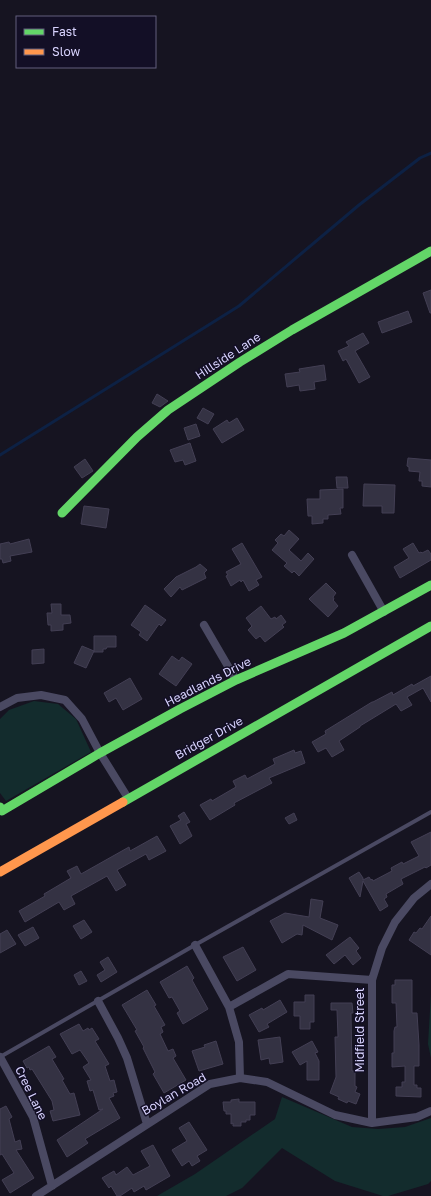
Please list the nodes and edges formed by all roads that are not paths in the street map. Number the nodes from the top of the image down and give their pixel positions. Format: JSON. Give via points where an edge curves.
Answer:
{"nodes":[{"id":1,"x":431,"y":251,"type":"edge"},
{"id":2,"x":62,"y":513,"type":"dead end"},
{"id":3,"x":352,"y":555,"type":"dead end"},
{"id":4,"x":431,"y":585,"type":"edge"},
{"id":5,"x":384,"y":612,"type":"junction"},
{"id":6,"x":204,"y":625,"type":"dead end"},
{"id":7,"x":431,"y":626,"type":"edge"},
{"id":8,"x":236,"y":680,"type":"junction"},
{"id":9,"x":0,"y":707,"type":"edge"},
{"id":10,"x":100,"y":753,"type":"junction"},
{"id":11,"x":128,"y":798,"type":"junction"},
{"id":12,"x":1,"y":809,"type":"edge"},
{"id":13,"x":431,"y":812,"type":"edge"},
{"id":14,"x":0,"y":872,"type":"edge"},
{"id":15,"x":431,"y":884,"type":"edge"},
{"id":16,"x":195,"y":945,"type":"junction"},
{"id":17,"x":372,"y":980,"type":"junction"},
{"id":18,"x":98,"y":1001,"type":"junction"},
{"id":19,"x":229,"y":1007,"type":"junction"},
{"id":20,"x":0,"y":1057,"type":"edge"},
{"id":21,"x":240,"y":1078,"type":"junction"},
{"id":22,"x":431,"y":1111,"type":"edge"},
{"id":23,"x":372,"y":1122,"type":"junction"},
{"id":24,"x":147,"y":1124,"type":"junction"},
{"id":25,"x":52,"y":1186,"type":"junction"},
{"id":26,"x":36,"y":1196,"type":"edge"}],
"edges":[{"from":1,"to":2,"type":"street","name":"Hillside Lane","via":[[292,330],[168,410],[137,437]]},
{"from":3,"to":5,"type":"street"},
{"from":4,"to":5,"type":"street","name":"Headlands Drive"},
{"from":5,"to":8,"type":"street","name":"Headlands Drive","via":[[344,633]]},
{"from":6,"to":8,"type":"street"},
{"from":7,"to":11,"type":"street","name":"Bridger Drive"},
{"from":8,"to":10,"type":"street","name":"Headlands Drive"},
{"from":9,"to":10,"type":"street","via":[[17,698],[41,695],[65,700],[82,719]]},
{"from":10,"to":11,"type":"street"},
{"from":10,"to":12,"type":"street","name":"Headlands Drive"},
{"from":11,"to":14,"type":"street","name":"Bridger Drive"},
{"from":13,"to":16,"type":"lane"},
{"from":15,"to":17,"type":"street","name":"Midfield Street","via":[[414,898],[395,922],[382,948]]},
{"from":16,"to":18,"type":"lane"},
{"from":16,"to":19,"type":"street"},
{"from":17,"to":19,"type":"street","via":[[288,974]]},
{"from":17,"to":23,"type":"street","name":"Midfield Street"},
{"from":18,"to":20,"type":"lane"},
{"from":18,"to":24,"type":"street","via":[[127,1058]]},
{"from":19,"to":21,"type":"street","via":[[239,1042]]},
{"from":20,"to":25,"type":"street","name":"Cree Lane","via":[[33,1117]]},
{"from":21,"to":23,"type":"street","name":"Boylan Road","via":[[267,1082],[335,1115]]},
{"from":21,"to":24,"type":"street","name":"Boylan Road","via":[[210,1084]]},
{"from":22,"to":23,"type":"street","name":"Boylan Road","via":[[417,1117]]},
{"from":24,"to":25,"type":"street","name":"Boylan Road"},
{"from":25,"to":26,"type":"street","name":"Boylan Road"}]}
